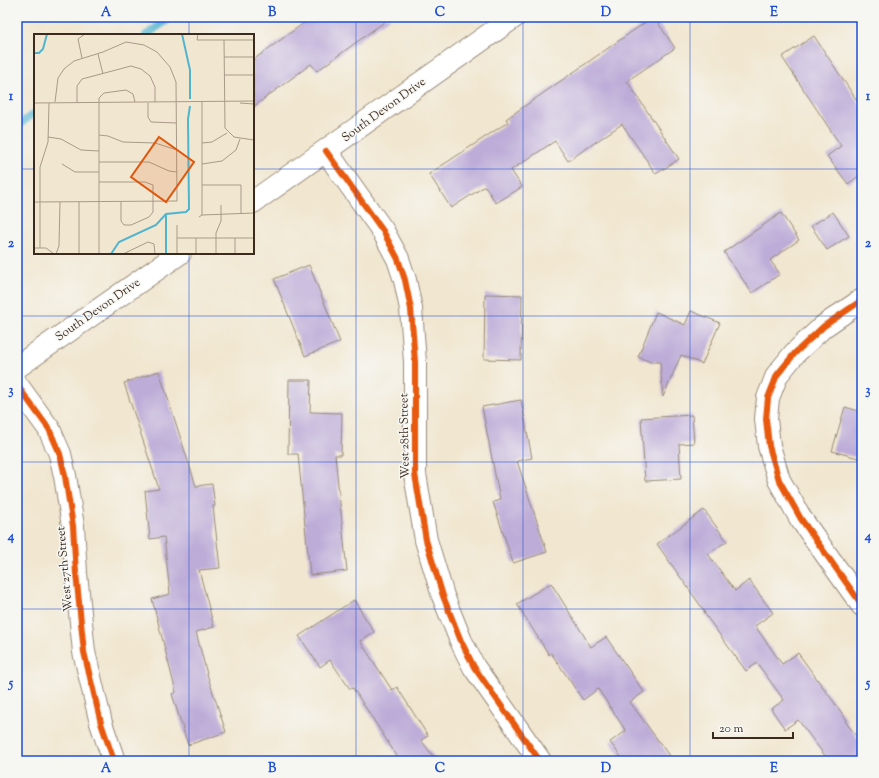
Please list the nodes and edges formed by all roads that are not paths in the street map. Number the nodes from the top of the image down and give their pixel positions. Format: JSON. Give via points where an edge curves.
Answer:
{"nodes":[{"id":1,"x":514,"y":17,"type":"edge"},
{"id":2,"x":326,"y":151,"type":"junction"},
{"id":3,"x":254,"y":201,"type":"edge"},
{"id":4,"x":179,"y":254,"type":"edge"},
{"id":5,"x":862,"y":300,"type":"edge"},
{"id":6,"x":17,"y":367,"type":"edge"},
{"id":7,"x":17,"y":385,"type":"edge"},
{"id":8,"x":862,"y":605,"type":"edge"},
{"id":9,"x":114,"y":761,"type":"edge"},
{"id":10,"x":540,"y":761,"type":"edge"}],
"edges":[{"from":1,"to":2,"type":"street","name":"South Devon Drive"},
{"from":2,"to":3,"type":"street","name":"South Devon Drive"},
{"from":2,"to":10,"type":"street","name":"West 28th Street","via":[[383,231],[405,280],[411,309],[415,362],[415,474],[426,540],[443,596],[460,641],[474,667]]},
{"from":4,"to":6,"type":"street","name":"South Devon Drive"},
{"from":5,"to":8,"type":"street","via":[[824,326],[795,352],[777,375],[768,398],[766,419],[769,446],[779,480],[801,519]]},
{"from":7,"to":9,"type":"street","name":"West 27th Street","via":[[49,429],[66,476],[84,652],[101,723]]}]}
